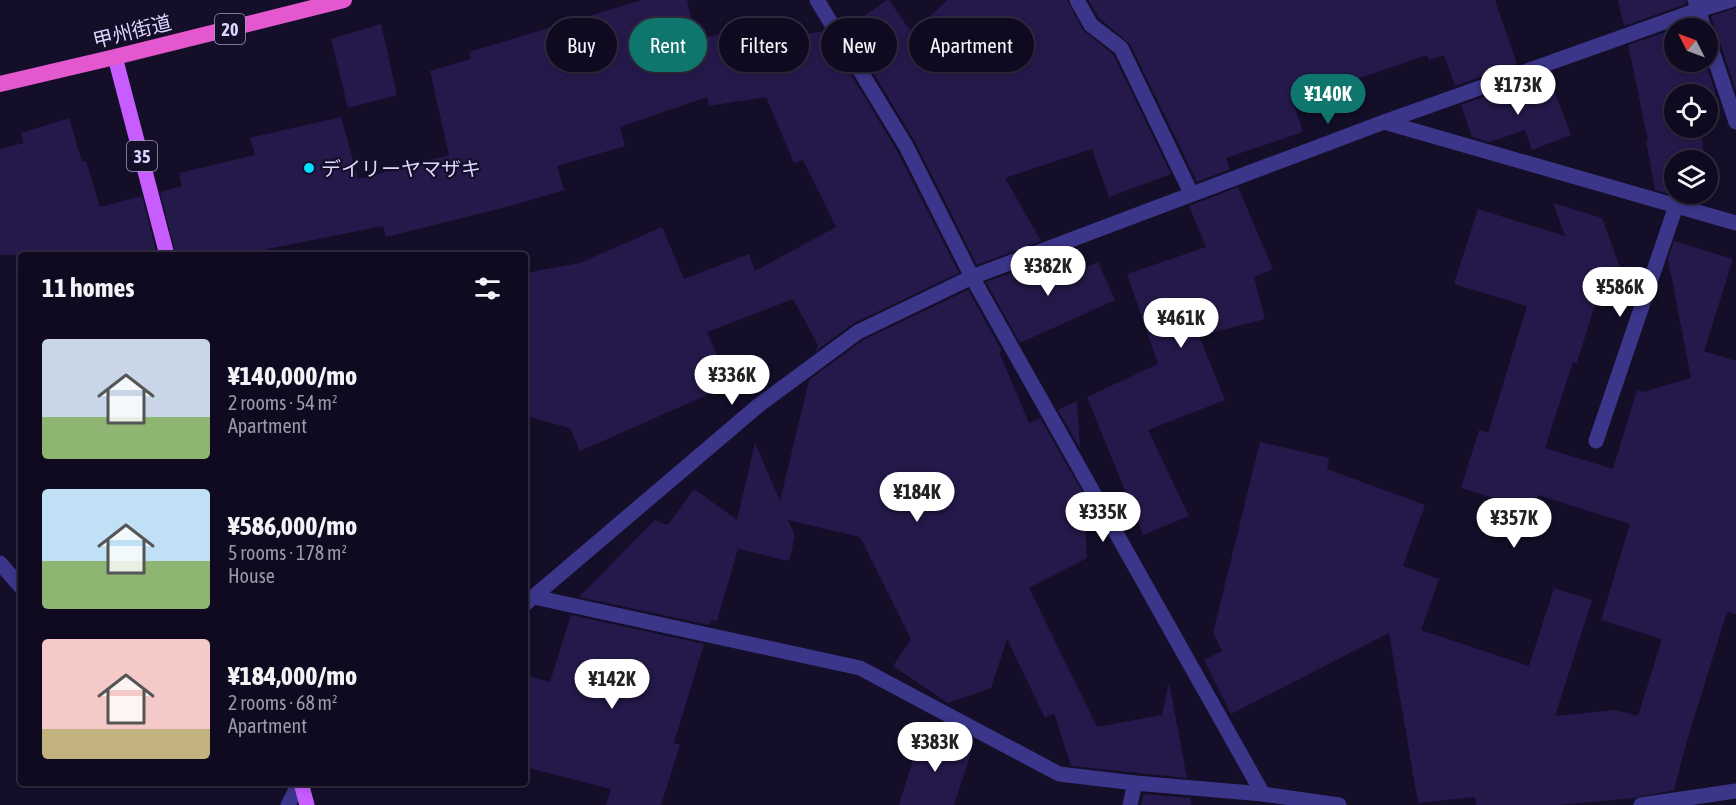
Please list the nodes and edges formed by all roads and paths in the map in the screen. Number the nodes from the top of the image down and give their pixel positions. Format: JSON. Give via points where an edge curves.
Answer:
{"nodes":[{"id":1,"x":344,"y":0,"type":"edge"},
{"id":2,"x":817,"y":0,"type":"edge"},
{"id":3,"x":1077,"y":0,"type":"edge"},
{"id":4,"x":1731,"y":0,"type":"edge"},
{"id":5,"x":1697,"y":5,"type":"edge"},
{"id":6,"x":115,"y":57,"type":"junction"},
{"id":7,"x":1718,"y":69,"type":"edge"},
{"id":8,"x":0,"y":84,"type":"edge"},
{"id":9,"x":1384,"y":122,"type":"junction"},
{"id":10,"x":1736,"y":122,"type":"edge"},
{"id":11,"x":1191,"y":194,"type":"junction"},
{"id":12,"x":1676,"y":206,"type":"junction"},
{"id":13,"x":1736,"y":223,"type":"edge"},
{"id":14,"x":166,"y":252,"type":"edge"},
{"id":15,"x":972,"y":277,"type":"junction"},
{"id":16,"x":1596,"y":441,"type":"dead end"},
{"id":17,"x":0,"y":563,"type":"edge"},
{"id":18,"x":18,"y":584,"type":"edge"},
{"id":19,"x":529,"y":600,"type":"edge"},
{"id":20,"x":1135,"y":783,"type":"junction"},
{"id":21,"x":298,"y":786,"type":"edge"},
{"id":22,"x":301,"y":786,"type":"edge"},
{"id":23,"x":1736,"y":791,"type":"edge"},
{"id":24,"x":1263,"y":794,"type":"junction"},
{"id":25,"x":288,"y":805,"type":"edge"},
{"id":26,"x":308,"y":805,"type":"edge"},
{"id":27,"x":1130,"y":805,"type":"edge"},
{"id":28,"x":1339,"y":805,"type":"edge"},
{"id":29,"x":1641,"y":805,"type":"edge"}],
"edges":[{"from":1,"to":6,"type":"highway","name":"甲州街道","number":"20"},
{"from":2,"to":15,"type":"street","via":[[906,146]]},
{"from":3,"to":11,"type":"street","via":[[1091,25],[1121,48]]},
{"from":4,"to":5,"type":"street"},
{"from":5,"to":9,"type":"street"},
{"from":6,"to":8,"type":"highway","name":"甲州街道","number":"20"},
{"from":6,"to":14,"type":"main road","number":"35"},
{"from":7,"to":10,"type":"street"},
{"from":9,"to":11,"type":"street"},
{"from":9,"to":12,"type":"street"},
{"from":11,"to":15,"type":"street"},
{"from":12,"to":13,"type":"street"},
{"from":12,"to":16,"type":"street"},
{"from":15,"to":19,"type":"street","via":[[858,332],[759,405]]},
{"from":15,"to":24,"type":"street"},
{"from":17,"to":18,"type":"street"},
{"from":19,"to":20,"type":"street","via":[[860,668],[1059,774]]},
{"from":20,"to":24,"type":"street"},
{"from":20,"to":27,"type":"street"},
{"from":21,"to":25,"type":"street"},
{"from":22,"to":26,"type":"main road"},
{"from":23,"to":29,"type":"street"},
{"from":24,"to":28,"type":"street"}]}
